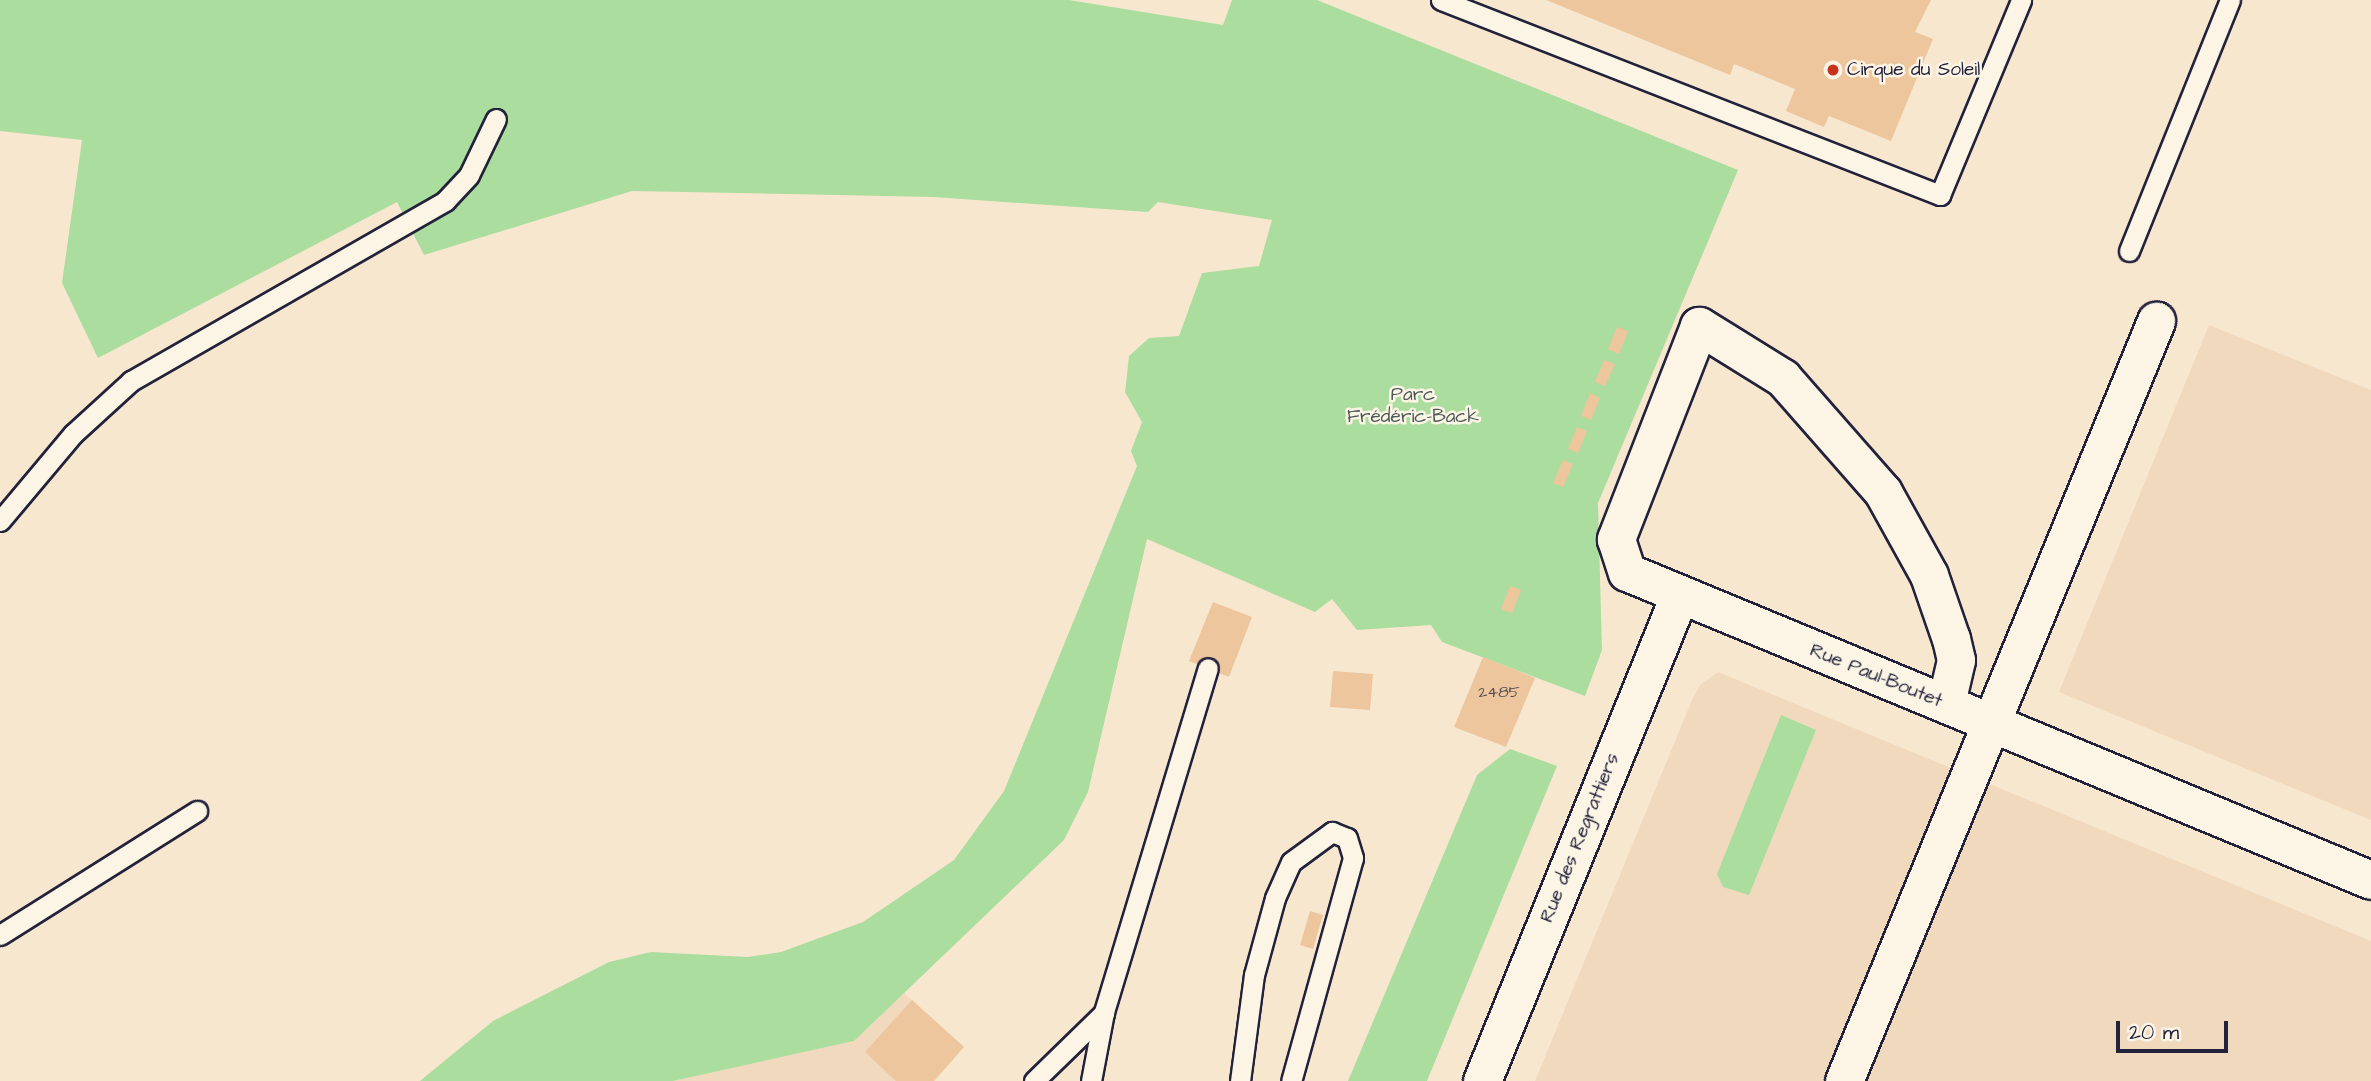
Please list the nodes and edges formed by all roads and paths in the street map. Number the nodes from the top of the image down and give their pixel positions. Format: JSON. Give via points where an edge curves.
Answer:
{"nodes":[{"id":1,"x":1441,"y":0,"type":"edge"},
{"id":2,"x":2021,"y":0,"type":"edge"},
{"id":3,"x":2230,"y":0,"type":"edge"},
{"id":4,"x":496,"y":119,"type":"dead end"},
{"id":5,"x":2129,"y":251,"type":"dead end"},
{"id":6,"x":2156,"y":321,"type":"dead end"},
{"id":7,"x":0,"y":521,"type":"edge"},
{"id":8,"x":1679,"y":596,"type":"junction"},
{"id":9,"x":1208,"y":668,"type":"dead end"},
{"id":10,"x":1946,"y":704,"type":"junction"},
{"id":11,"x":1991,"y":722,"type":"junction"},
{"id":12,"x":197,"y":811,"type":"dead end"},
{"id":13,"x":2371,"y":880,"type":"edge"},
{"id":14,"x":0,"y":935,"type":"edge"},
{"id":15,"x":1104,"y":1012,"type":"junction"},
{"id":16,"x":1034,"y":1081,"type":"edge"},
{"id":17,"x":1091,"y":1081,"type":"edge"},
{"id":18,"x":1240,"y":1081,"type":"edge"},
{"id":19,"x":1291,"y":1081,"type":"edge"},
{"id":20,"x":1482,"y":1081,"type":"edge"},
{"id":21,"x":1844,"y":1081,"type":"edge"}],
"edges":[{"from":1,"to":2,"type":"lane","via":[[1940,195]]},
{"from":3,"to":5,"type":"lane"},
{"from":4,"to":7,"type":"lane","via":[[469,175],[445,201],[131,381],[73,434]]},
{"from":6,"to":11,"type":"street"},
{"from":8,"to":10,"type":"street","name":"Rue Paul-Boutet"},
{"from":8,"to":10,"type":"street","name":"Rue Paul-Boutet","via":[[1627,572],[1616,539],[1699,326],[1783,378],[1883,492],[1929,575],[1951,639],[1956,660]]},
{"from":8,"to":20,"type":"street","name":"Rue des Regrattiers"},
{"from":9,"to":15,"type":"lane"},
{"from":10,"to":11,"type":"street","name":"Rue Paul-Boutet"},
{"from":11,"to":13,"type":"street","name":"Rue Paul-Boutet"},
{"from":11,"to":21,"type":"street"},
{"from":12,"to":14,"type":"lane"},
{"from":15,"to":16,"type":"lane"},
{"from":15,"to":17,"type":"lane"},
{"from":18,"to":19,"type":"lane","via":[[1254,975],[1275,898],[1291,862],[1332,832],[1347,838],[1353,858]]}]}
